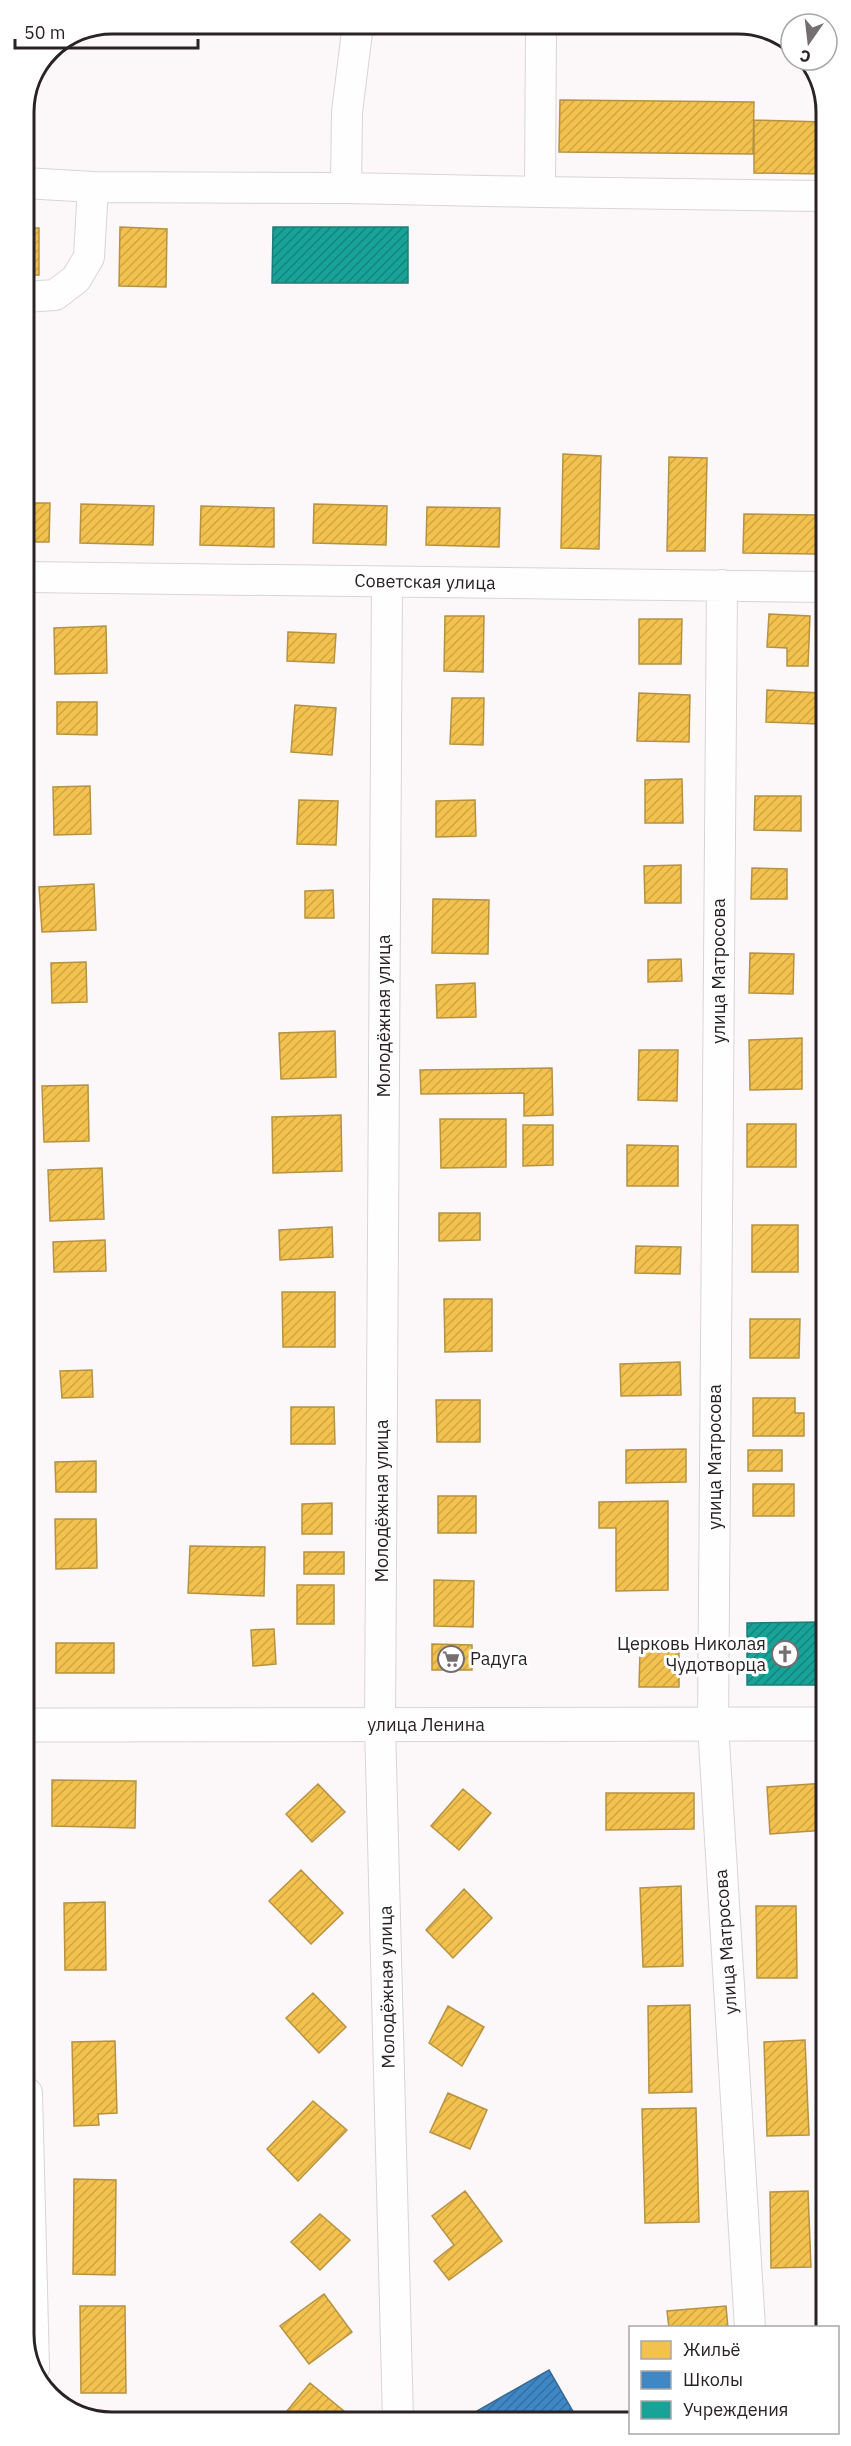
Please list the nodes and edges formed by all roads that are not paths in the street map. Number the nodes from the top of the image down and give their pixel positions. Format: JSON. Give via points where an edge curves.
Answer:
{"nodes":[{"id":1,"x":357,"y":34,"type":"edge"},
{"id":2,"x":541,"y":35,"type":"edge"},
{"id":3,"x":34,"y":184,"type":"edge"},
{"id":4,"x":93,"y":187,"type":"junction"},
{"id":5,"x":346,"y":188,"type":"junction"},
{"id":6,"x":540,"y":192,"type":"junction"},
{"id":7,"x":816,"y":196,"type":"edge"},
{"id":8,"x":34,"y":296,"type":"edge"},
{"id":9,"x":34,"y":577,"type":"edge"},
{"id":10,"x":387,"y":582,"type":"junction"},
{"id":11,"x":722,"y":585,"type":"junction"},
{"id":12,"x":816,"y":587,"type":"edge"},
{"id":13,"x":816,"y":1724,"type":"edge"},
{"id":14,"x":34,"y":1725,"type":"edge"},
{"id":15,"x":380,"y":1725,"type":"junction"},
{"id":16,"x":713,"y":1725,"type":"junction"},
{"id":17,"x":750,"y":2326,"type":"edge"},
{"id":18,"x":398,"y":2411,"type":"edge"}],
"edges":[{"from":1,"to":5,"type":"street","via":[[346,112]]},
{"from":2,"to":6,"type":"street"},
{"from":3,"to":4,"type":"street"},
{"from":4,"to":5,"type":"street"},
{"from":4,"to":8,"type":"street","via":[[89,257],[76,279],[55,295]]},
{"from":5,"to":6,"type":"street"},
{"from":6,"to":7,"type":"street"},
{"from":9,"to":10,"type":"street","name":"Советская улица"},
{"from":10,"to":11,"type":"street","name":"Советская улица"},
{"from":10,"to":15,"type":"street","name":"Молодёжная улица"},
{"from":11,"to":12,"type":"street","name":"Советская улица"},
{"from":11,"to":16,"type":"street","name":"улица Матросова"},
{"from":13,"to":16,"type":"main road","name":"улица Ленина"},
{"from":14,"to":15,"type":"main road","name":"улица Ленина"},
{"from":15,"to":16,"type":"main road","name":"улица Ленина"},
{"from":15,"to":18,"type":"street","name":"Молодёжная улица"},
{"from":16,"to":17,"type":"street","name":"улица Матросова"}]}
